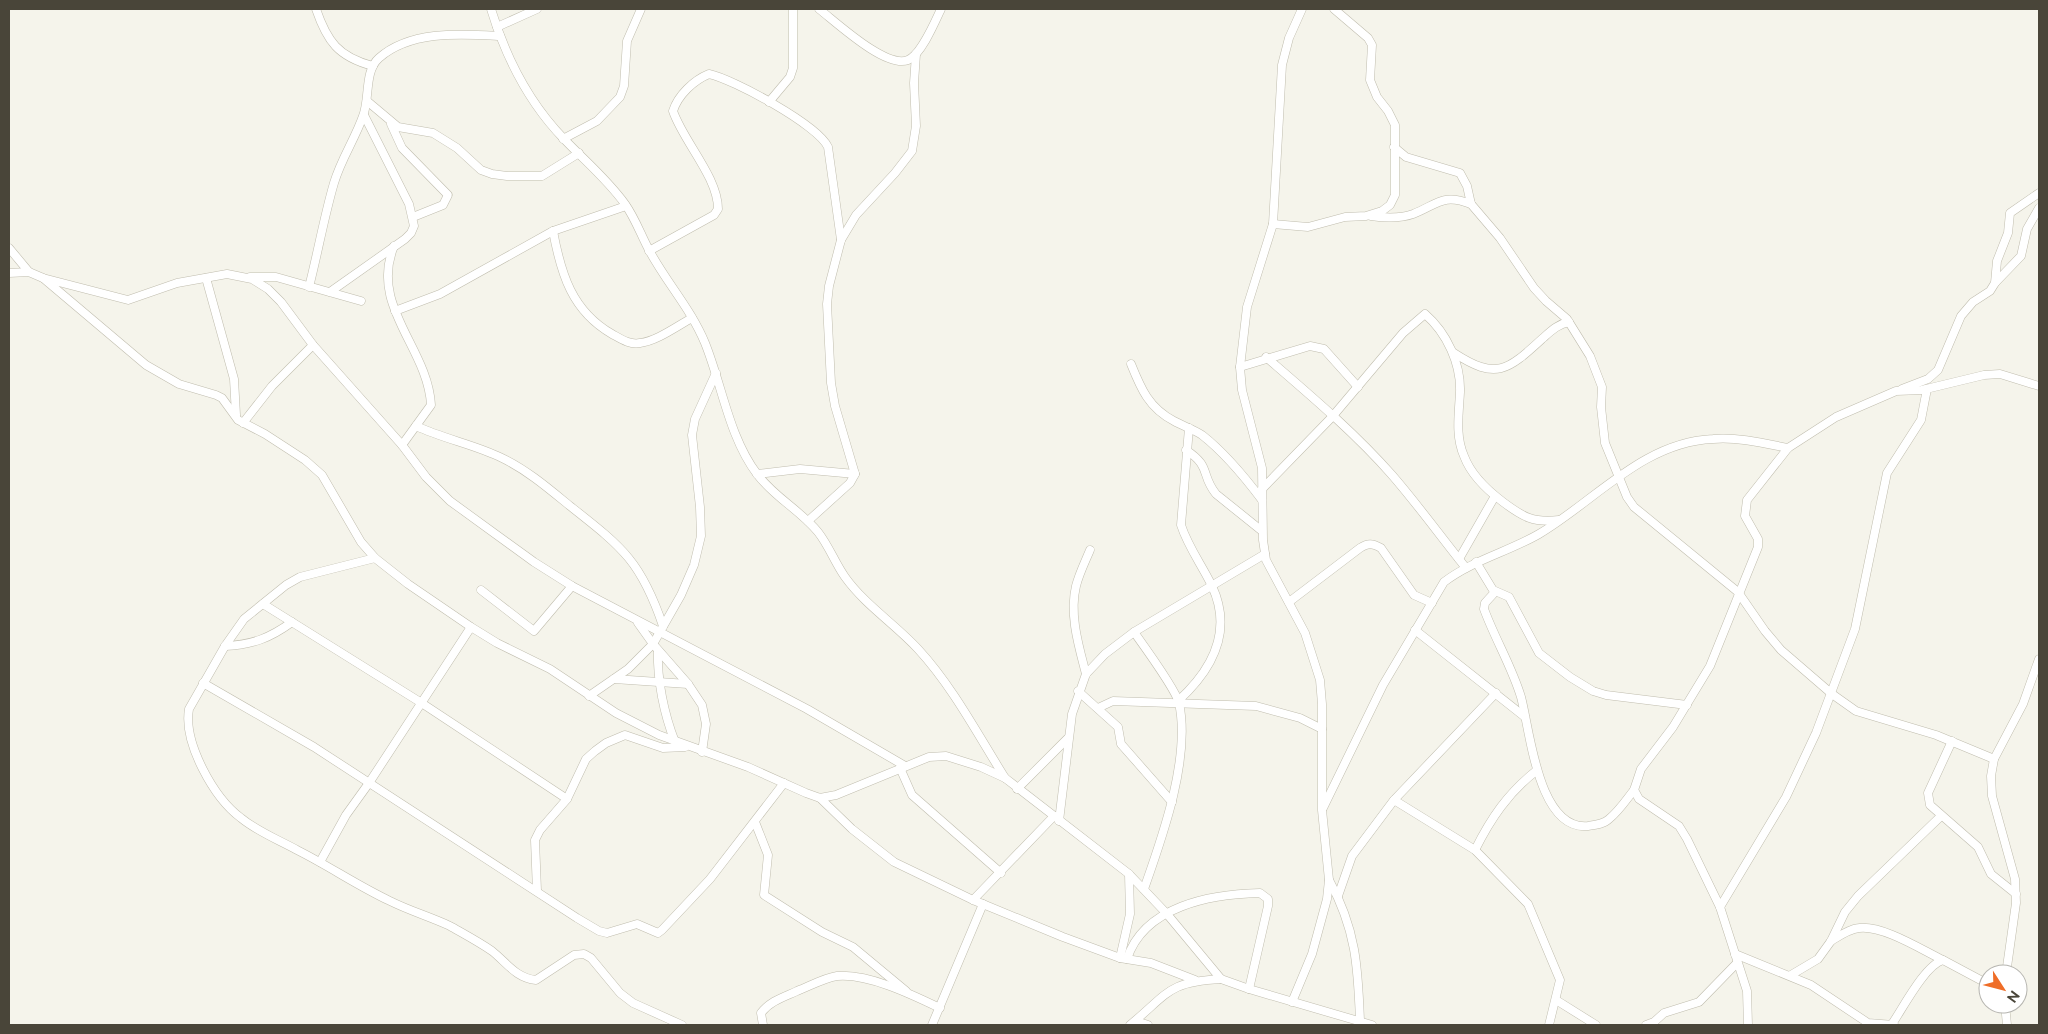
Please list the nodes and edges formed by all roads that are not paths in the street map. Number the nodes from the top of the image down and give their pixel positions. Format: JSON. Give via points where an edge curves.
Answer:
{"nodes":[{"id":1,"x":316,"y":9,"type":"edge"},
{"id":2,"x":491,"y":9,"type":"edge"},
{"id":3,"x":537,"y":9,"type":"edge"},
{"id":4,"x":641,"y":9,"type":"edge"},
{"id":5,"x":793,"y":9,"type":"edge"},
{"id":6,"x":941,"y":9,"type":"edge"},
{"id":7,"x":1302,"y":9,"type":"edge"},
{"id":8,"x":1334,"y":9,"type":"edge"},
{"id":9,"x":825,"y":10,"type":"edge"},
{"id":10,"x":497,"y":27,"type":"junction"},
{"id":11,"x":500,"y":36,"type":"junction"},
{"id":12,"x":916,"y":54,"type":"junction"},
{"id":13,"x":372,"y":66,"type":"junction"},
{"id":14,"x":367,"y":100,"type":"junction"},
{"id":15,"x":769,"y":102,"type":"junction"},
{"id":16,"x":364,"y":115,"type":"junction"},
{"id":17,"x":390,"y":122,"type":"junction"},
{"id":18,"x":563,"y":139,"type":"junction"},
{"id":19,"x":1394,"y":147,"type":"junction"},
{"id":20,"x":579,"y":153,"type":"junction"},
{"id":21,"x":2039,"y":193,"type":"edge"},
{"id":22,"x":1471,"y":204,"type":"junction"},
{"id":23,"x":626,"y":206,"type":"junction"},
{"id":24,"x":2039,"y":208,"type":"edge"},
{"id":25,"x":1366,"y":216,"type":"junction"},
{"id":26,"x":413,"y":217,"type":"junction"},
{"id":27,"x":1273,"y":224,"type":"junction"},
{"id":28,"x":553,"y":231,"type":"junction"},
{"id":29,"x":841,"y":240,"type":"junction"},
{"id":30,"x":394,"y":246,"type":"junction"},
{"id":31,"x":9,"y":248,"type":"edge"},
{"id":32,"x":649,"y":251,"type":"junction"},
{"id":33,"x":29,"y":272,"type":"junction"},
{"id":34,"x":9,"y":273,"type":"edge"},
{"id":35,"x":43,"y":278,"type":"junction"},
{"id":36,"x":206,"y":278,"type":"junction"},
{"id":37,"x":245,"y":278,"type":"junction"},
{"id":38,"x":1995,"y":283,"type":"junction"},
{"id":39,"x":309,"y":287,"type":"junction"},
{"id":40,"x":330,"y":292,"type":"junction"},
{"id":41,"x":361,"y":301,"type":"dead end"},
{"id":42,"x":395,"y":311,"type":"junction"},
{"id":43,"x":692,"y":318,"type":"junction"},
{"id":44,"x":1569,"y":322,"type":"junction"},
{"id":45,"x":313,"y":345,"type":"junction"},
{"id":46,"x":1454,"y":353,"type":"junction"},
{"id":47,"x":1266,"y":357,"type":"junction"},
{"id":48,"x":1131,"y":364,"type":"dead end"},
{"id":49,"x":1240,"y":367,"type":"junction"},
{"id":50,"x":716,"y":373,"type":"junction"},
{"id":51,"x":2039,"y":386,"type":"edge"},
{"id":52,"x":1358,"y":387,"type":"junction"},
{"id":53,"x":1927,"y":389,"type":"junction"},
{"id":54,"x":1896,"y":391,"type":"junction"},
{"id":55,"x":236,"y":415,"type":"junction"},
{"id":56,"x":1332,"y":417,"type":"junction"},
{"id":57,"x":243,"y":423,"type":"junction"},
{"id":58,"x":416,"y":426,"type":"junction"},
{"id":59,"x":1189,"y":428,"type":"junction"},
{"id":60,"x":402,"y":445,"type":"junction"},
{"id":61,"x":1788,"y":448,"type":"junction"},
{"id":62,"x":1186,"y":450,"type":"junction"},
{"id":63,"x":757,"y":474,"type":"junction"},
{"id":64,"x":855,"y":474,"type":"junction"},
{"id":65,"x":1620,"y":475,"type":"junction"},
{"id":66,"x":1262,"y":489,"type":"junction"},
{"id":67,"x":1495,"y":496,"type":"junction"},
{"id":68,"x":1262,"y":500,"type":"junction"},
{"id":69,"x":1561,"y":520,"type":"junction"},
{"id":70,"x":808,"y":521,"type":"junction"},
{"id":71,"x":1262,"y":531,"type":"junction"},
{"id":72,"x":1090,"y":550,"type":"dead end"},
{"id":73,"x":1265,"y":554,"type":"junction"},
{"id":74,"x":375,"y":558,"type":"junction"},
{"id":75,"x":1459,"y":559,"type":"junction"},
{"id":76,"x":1476,"y":562,"type":"junction"},
{"id":77,"x":1466,"y":568,"type":"junction"},
{"id":78,"x":572,"y":586,"type":"junction"},
{"id":79,"x":1212,"y":587,"type":"junction"},
{"id":80,"x":481,"y":590,"type":"dead end"},
{"id":81,"x":1495,"y":592,"type":"junction"},
{"id":82,"x":1738,"y":592,"type":"junction"},
{"id":83,"x":1289,"y":602,"type":"junction"},
{"id":84,"x":1432,"y":603,"type":"junction"},
{"id":85,"x":263,"y":604,"type":"junction"},
{"id":86,"x":637,"y":621,"type":"junction"},
{"id":87,"x":292,"y":622,"type":"junction"},
{"id":88,"x":471,"y":627,"type":"junction"},
{"id":89,"x":662,"y":629,"type":"junction"},
{"id":90,"x":1415,"y":630,"type":"junction"},
{"id":91,"x":1134,"y":632,"type":"junction"},
{"id":92,"x":225,"y":646,"type":"junction"},
{"id":93,"x":656,"y":648,"type":"junction"},
{"id":94,"x":2039,"y":659,"type":"edge"},
{"id":95,"x":1086,"y":674,"type":"junction"},
{"id":96,"x":614,"y":679,"type":"junction"},
{"id":97,"x":661,"y":682,"type":"junction"},
{"id":98,"x":203,"y":683,"type":"junction"},
{"id":99,"x":688,"y":684,"type":"junction"},
{"id":100,"x":1078,"y":691,"type":"junction"},
{"id":101,"x":1496,"y":693,"type":"junction"},
{"id":102,"x":1832,"y":694,"type":"junction"},
{"id":103,"x":589,"y":696,"type":"junction"},
{"id":104,"x":420,"y":702,"type":"junction"},
{"id":105,"x":1179,"y":703,"type":"junction"},
{"id":106,"x":1687,"y":705,"type":"junction"},
{"id":107,"x":1098,"y":708,"type":"junction"},
{"id":108,"x":1525,"y":717,"type":"junction"},
{"id":109,"x":1322,"y":729,"type":"junction"},
{"id":110,"x":1068,"y":738,"type":"junction"},
{"id":111,"x":1952,"y":741,"type":"junction"},
{"id":112,"x":675,"y":742,"type":"junction"},
{"id":113,"x":687,"y":746,"type":"junction"},
{"id":114,"x":702,"y":752,"type":"junction"},
{"id":115,"x":1994,"y":759,"type":"junction"},
{"id":116,"x":902,"y":767,"type":"junction"},
{"id":117,"x":1536,"y":771,"type":"junction"},
{"id":118,"x":1005,"y":778,"type":"junction"},
{"id":119,"x":369,"y":783,"type":"junction"},
{"id":120,"x":784,"y":783,"type":"junction"},
{"id":121,"x":1017,"y":789,"type":"junction"},
{"id":122,"x":1634,"y":790,"type":"junction"},
{"id":123,"x":820,"y":798,"type":"junction"},
{"id":124,"x":567,"y":799,"type":"junction"},
{"id":125,"x":1394,"y":800,"type":"junction"},
{"id":126,"x":1172,"y":802,"type":"junction"},
{"id":127,"x":1322,"y":810,"type":"junction"},
{"id":128,"x":1942,"y":816,"type":"junction"},
{"id":129,"x":1057,"y":819,"type":"junction"},
{"id":130,"x":756,"y":822,"type":"junction"},
{"id":131,"x":1475,"y":850,"type":"junction"},
{"id":132,"x":320,"y":862,"type":"junction"},
{"id":133,"x":1001,"y":873,"type":"junction"},
{"id":134,"x":1129,"y":874,"type":"junction"},
{"id":135,"x":1329,"y":880,"type":"junction"},
{"id":136,"x":1144,"y":889,"type":"junction"},
{"id":137,"x":536,"y":891,"type":"junction"},
{"id":138,"x":2016,"y":894,"type":"junction"},
{"id":139,"x":1338,"y":896,"type":"junction"},
{"id":140,"x":973,"y":900,"type":"junction"},
{"id":141,"x":983,"y":904,"type":"junction"},
{"id":142,"x":1720,"y":907,"type":"junction"},
{"id":143,"x":1167,"y":914,"type":"junction"},
{"id":144,"x":1830,"y":941,"type":"junction"},
{"id":145,"x":1735,"y":954,"type":"junction"},
{"id":146,"x":1124,"y":959,"type":"junction"},
{"id":147,"x":1943,"y":960,"type":"junction"},
{"id":148,"x":1737,"y":963,"type":"junction"},
{"id":149,"x":2007,"y":964,"type":"edge"},
{"id":150,"x":1791,"y":976,"type":"junction"},
{"id":151,"x":1221,"y":979,"type":"junction"},
{"id":152,"x":1978,"y":979,"type":"edge"},
{"id":153,"x":1195,"y":980,"type":"junction"},
{"id":154,"x":1249,"y":990,"type":"junction"},
{"id":155,"x":906,"y":992,"type":"junction"},
{"id":156,"x":1556,"y":1000,"type":"junction"},
{"id":157,"x":1292,"y":1002,"type":"junction"},
{"id":158,"x":940,"y":1008,"type":"junction"},
{"id":159,"x":1360,"y":1021,"type":"junction"},
{"id":160,"x":666,"y":1022,"type":"edge"},
{"id":161,"x":1133,"y":1023,"type":"edge"},
{"id":162,"x":682,"y":1025,"type":"edge"},
{"id":163,"x":763,"y":1025,"type":"edge"},
{"id":164,"x":932,"y":1025,"type":"edge"},
{"id":165,"x":1148,"y":1025,"type":"edge"},
{"id":166,"x":1372,"y":1025,"type":"edge"},
{"id":167,"x":1549,"y":1025,"type":"edge"},
{"id":168,"x":1596,"y":1025,"type":"edge"},
{"id":169,"x":1646,"y":1025,"type":"edge"},
{"id":170,"x":1748,"y":1025,"type":"edge"},
{"id":171,"x":1893,"y":1025,"type":"edge"}],
"edges":[{"from":1,"to":13,"type":"street","via":[[335,48]]},
{"from":2,"to":10,"type":"street"},
{"from":3,"to":10,"type":"street"},
{"from":4,"to":18,"type":"street","via":[[626,41],[624,86],[620,98],[597,121]]},
{"from":5,"to":15,"type":"street","via":[[793,68],[790,77]]},
{"from":6,"to":12,"type":"street"},
{"from":7,"to":27,"type":"street","via":[[1282,65]]},
{"from":8,"to":19,"type":"street","via":[[1372,45],[1370,80],[1392,118]]},
{"from":9,"to":12,"type":"street","via":[[882,56],[897,62]]},
{"from":10,"to":11,"type":"street"},
{"from":11,"to":13,"type":"street","via":[[422,38],[396,48]]},
{"from":11,"to":18,"type":"street","via":[[530,97]]},
{"from":12,"to":29,"type":"street","via":[[916,126],[912,151],[856,215]]},
{"from":13,"to":14,"type":"street"},
{"from":14,"to":16,"type":"street"},
{"from":14,"to":17,"type":"street"},
{"from":15,"to":29,"type":"street","via":[[824,139],[828,147]]},
{"from":15,"to":32,"type":"street","via":[[709,74],[699,78],[682,95],[673,111],[704,168],[718,209],[714,215]]},
{"from":16,"to":26,"type":"street","via":[[404,192]]},
{"from":16,"to":39,"type":"street","via":[[334,183]]},
{"from":17,"to":20,"type":"street","via":[[404,130],[433,133],[457,148],[481,170],[507,176],[542,176]]},
{"from":17,"to":26,"type":"street","via":[[402,148],[448,196],[443,205]]},
{"from":18,"to":20,"type":"street"},
{"from":19,"to":22,"type":"street","via":[[1406,158],[1460,173],[1468,186]]},
{"from":19,"to":25,"type":"street","via":[[1394,195],[1390,205]]},
{"from":20,"to":23,"type":"street"},
{"from":21,"to":38,"type":"street","via":[[2010,213],[2008,233],[1997,261]]},
{"from":22,"to":25,"type":"street","via":[[1455,198],[1445,199],[1400,217]]},
{"from":22,"to":44,"type":"street","via":[[1506,245],[1534,288]]},
{"from":23,"to":28,"type":"street"},
{"from":23,"to":32,"type":"street"},
{"from":24,"to":38,"type":"street","via":[[2027,229],[2021,256]]},
{"from":25,"to":27,"type":"street","via":[[1345,217],[1308,226]]},
{"from":26,"to":30,"type":"street","via":[[411,233]]},
{"from":27,"to":49,"type":"street","via":[[1247,307]]},
{"from":28,"to":42,"type":"street","via":[[440,294]]},
{"from":28,"to":43,"type":"street","via":[[556,251],[569,287],[586,317],[597,325],[624,341],[642,343]]},
{"from":29,"to":64,"type":"street","via":[[829,286],[829,358],[835,406]]},
{"from":30,"to":40,"type":"street"},
{"from":30,"to":42,"type":"street","via":[[386,278]]},
{"from":31,"to":33,"type":"street"},
{"from":32,"to":43,"type":"street"},
{"from":33,"to":34,"type":"street"},
{"from":33,"to":35,"type":"street"},
{"from":35,"to":36,"type":"street","via":[[128,300],[177,283]]},
{"from":35,"to":55,"type":"street","via":[[146,365],[179,384],[216,395]]},
{"from":36,"to":37,"type":"street","via":[[227,274]]},
{"from":36,"to":55,"type":"street","via":[[234,379]]},
{"from":37,"to":39,"type":"street","via":[[276,277]]},
{"from":37,"to":45,"type":"street","via":[[268,289]]},
{"from":38,"to":54,"type":"street","via":[[1961,316],[1938,370],[1928,379]]},
{"from":39,"to":40,"type":"street"},
{"from":40,"to":41,"type":"street"},
{"from":42,"to":58,"type":"street","via":[[427,381],[430,395],[431,405]]},
{"from":43,"to":50,"type":"street"},
{"from":44,"to":46,"type":"street","via":[[1556,326],[1516,362],[1506,366],[1482,369]]},
{"from":44,"to":65,"type":"street","via":[[1597,370],[1602,388],[1605,443]]},
{"from":45,"to":57,"type":"street","via":[[272,386]]},
{"from":45,"to":60,"type":"street"},
{"from":46,"to":52,"type":"street","via":[[1423,315],[1403,333]]},
{"from":46,"to":67,"type":"street","via":[[1459,373],[1459,433],[1463,454],[1470,469]]},
{"from":47,"to":49,"type":"street"},
{"from":47,"to":52,"type":"street","via":[[1317,346],[1324,349]]},
{"from":47,"to":56,"type":"street"},
{"from":48,"to":59,"type":"street","via":[[1149,403],[1174,422]]},
{"from":49,"to":66,"type":"street","via":[[1242,390],[1262,468]]},
{"from":50,"to":63,"type":"street","via":[[744,453]]},
{"from":50,"to":89,"type":"street","via":[[695,419],[692,435],[701,536],[694,565]]},
{"from":51,"to":53,"type":"street","via":[[2000,374]]},
{"from":52,"to":56,"type":"street"},
{"from":53,"to":54,"type":"street"},
{"from":53,"to":102,"type":"street","via":[[1921,420],[1887,473],[1855,629]]},
{"from":54,"to":61,"type":"street","via":[[1836,417]]},
{"from":55,"to":57,"type":"street"},
{"from":56,"to":66,"type":"street"},
{"from":56,"to":75,"type":"street","via":[[1391,474]]},
{"from":57,"to":74,"type":"street","via":[[287,447],[322,475],[361,542]]},
{"from":58,"to":60,"type":"street"},
{"from":58,"to":89,"type":"street","via":[[519,467],[606,532],[644,578]]},
{"from":59,"to":62,"type":"street"},
{"from":59,"to":68,"type":"street","via":[[1200,433],[1231,461]]},
{"from":60,"to":78,"type":"street","via":[[426,477],[450,501]]},
{"from":61,"to":65,"type":"street","via":[[1749,440],[1711,439],[1668,449]]},
{"from":61,"to":82,"type":"street","via":[[1747,500],[1746,516],[1758,539],[1758,546]]},
{"from":62,"to":71,"type":"street","via":[[1202,462],[1216,494]]},
{"from":62,"to":79,"type":"street","via":[[1182,525],[1185,539]]},
{"from":63,"to":64,"type":"street","via":[[800,470]]},
{"from":63,"to":70,"type":"street"},
{"from":64,"to":70,"type":"street","via":[[850,483]]},
{"from":65,"to":69,"type":"street"},
{"from":65,"to":82,"type":"street","via":[[1634,507]]},
{"from":66,"to":68,"type":"street"},
{"from":67,"to":69,"type":"street","via":[[1537,521]]},
{"from":67,"to":75,"type":"street"},
{"from":68,"to":71,"type":"street"},
{"from":69,"to":76,"type":"street","via":[[1530,539]]},
{"from":70,"to":118,"type":"street","via":[[858,593],[918,649],[937,672]]},
{"from":71,"to":73,"type":"street"},
{"from":72,"to":95,"type":"street","via":[[1076,587],[1074,608],[1075,628]]},
{"from":73,"to":79,"type":"street"},
{"from":73,"to":83,"type":"street"},
{"from":74,"to":85,"type":"street","via":[[300,577]]},
{"from":74,"to":88,"type":"street"},
{"from":75,"to":77,"type":"street"},
{"from":76,"to":77,"type":"street"},
{"from":76,"to":81,"type":"street"},
{"from":77,"to":84,"type":"street","via":[[1444,582]]},
{"from":78,"to":80,"type":"street","via":[[534,631]]},
{"from":78,"to":86,"type":"street"},
{"from":79,"to":91,"type":"street"},
{"from":79,"to":105,"type":"street","via":[[1222,621],[1219,642],[1202,673]]},
{"from":81,"to":106,"type":"street","via":[[1509,597],[1539,653],[1593,691],[1616,697]]},
{"from":81,"to":108,"type":"street","via":[[1484,609],[1514,679]]},
{"from":82,"to":102,"type":"street","via":[[1780,650]]},
{"from":82,"to":106,"type":"street","via":[[1710,666]]},
{"from":83,"to":84,"type":"street","via":[[1367,544],[1373,544],[1381,548],[1414,595]]},
{"from":83,"to":109,"type":"street","via":[[1305,633],[1320,680]]},
{"from":84,"to":90,"type":"street"},
{"from":85,"to":87,"type":"street"},
{"from":85,"to":92,"type":"street","via":[[244,619]]},
{"from":86,"to":89,"type":"street"},
{"from":86,"to":93,"type":"street"},
{"from":87,"to":92,"type":"street","via":[[255,643]]},
{"from":87,"to":104,"type":"street"},
{"from":88,"to":103,"type":"street","via":[[555,672]]},
{"from":88,"to":104,"type":"street"},
{"from":89,"to":93,"type":"street"},
{"from":89,"to":116,"type":"street"},
{"from":90,"to":101,"type":"street"},
{"from":90,"to":127,"type":"street","via":[[1383,684]]},
{"from":91,"to":95,"type":"street","via":[[1105,654]]},
{"from":91,"to":105,"type":"street"},
{"from":92,"to":98,"type":"street"},
{"from":93,"to":96,"type":"street"},
{"from":93,"to":97,"type":"street"},
{"from":93,"to":99,"type":"street"},
{"from":94,"to":115,"type":"street","via":[[2022,704]]},
{"from":95,"to":100,"type":"street"},
{"from":96,"to":97,"type":"street"},
{"from":96,"to":103,"type":"street"},
{"from":97,"to":99,"type":"street"},
{"from":97,"to":112,"type":"street"},
{"from":98,"to":119,"type":"street","via":[[264,716]]},
{"from":98,"to":132,"type":"street","via":[[188,717],[202,771],[240,818]]},
{"from":99,"to":114,"type":"street","via":[[705,714]]},
{"from":100,"to":107,"type":"street"},
{"from":100,"to":110,"type":"street"},
{"from":101,"to":108,"type":"street"},
{"from":101,"to":125,"type":"street"},
{"from":102,"to":111,"type":"street","via":[[1865,715]]},
{"from":102,"to":142,"type":"street","via":[[1786,797]]},
{"from":103,"to":112,"type":"street"},
{"from":104,"to":119,"type":"street"},
{"from":104,"to":124,"type":"street"},
{"from":105,"to":107,"type":"street","via":[[1113,701]]},
{"from":105,"to":109,"type":"street","via":[[1256,706],[1300,718]]},
{"from":105,"to":126,"type":"street","via":[[1180,744]]},
{"from":106,"to":122,"type":"street","via":[[1641,769]]},
{"from":107,"to":126,"type":"street","via":[[1118,728],[1121,744]]},
{"from":108,"to":117,"type":"street"},
{"from":109,"to":127,"type":"street"},
{"from":110,"to":121,"type":"street"},
{"from":110,"to":129,"type":"street"},
{"from":111,"to":115,"type":"street"},
{"from":111,"to":128,"type":"street","via":[[1928,793],[1930,805]]},
{"from":112,"to":113,"type":"street"},
{"from":113,"to":114,"type":"street"},
{"from":113,"to":124,"type":"street","via":[[663,748],[625,735],[619,736],[586,759]]},
{"from":114,"to":120,"type":"street"},
{"from":115,"to":138,"type":"street","via":[[1992,796],[2013,866]]},
{"from":116,"to":118,"type":"street","via":[[929,757],[946,756]]},
{"from":116,"to":123,"type":"street","via":[[836,795]]},
{"from":116,"to":133,"type":"street","via":[[912,795]]},
{"from":117,"to":122,"type":"street","via":[[1558,812],[1580,826],[1608,820]]},
{"from":117,"to":131,"type":"street","via":[[1510,794],[1486,827]]},
{"from":118,"to":121,"type":"street"},
{"from":119,"to":132,"type":"street","via":[[346,815]]},
{"from":119,"to":137,"type":"street"},
{"from":120,"to":123,"type":"street"},
{"from":120,"to":130,"type":"street"},
{"from":121,"to":129,"type":"street"},
{"from":122,"to":142,"type":"street","via":[[1639,799],[1679,826]]},
{"from":123,"to":140,"type":"street","via":[[882,855]]},
{"from":124,"to":137,"type":"street","via":[[535,840]]},
{"from":125,"to":131,"type":"street"},
{"from":125,"to":139,"type":"street","via":[[1352,856]]},
{"from":126,"to":136,"type":"street"},
{"from":127,"to":135,"type":"street"},
{"from":128,"to":138,"type":"street","via":[[1978,847],[1991,874]]},
{"from":128,"to":144,"type":"street","via":[[1858,896]]},
{"from":129,"to":133,"type":"street"},
{"from":129,"to":134,"type":"street"},
{"from":130,"to":137,"type":"street","via":[[710,879],[658,933],[637,924],[608,933],[599,931]]},
{"from":130,"to":155,"type":"street","via":[[768,854],[764,895],[852,947]]},
{"from":131,"to":156,"type":"street","via":[[1533,912],[1560,980]]},
{"from":132,"to":160,"type":"street","via":[[389,901],[473,939],[525,979],[536,980],[574,955],[584,954],[620,993]]},
{"from":133,"to":140,"type":"street"},
{"from":134,"to":136,"type":"street"},
{"from":134,"to":146,"type":"street","via":[[1130,914]]},
{"from":135,"to":139,"type":"street"},
{"from":135,"to":157,"type":"street","via":[[1312,954]]},
{"from":136,"to":143,"type":"street"},
{"from":138,"to":149,"type":"street"},
{"from":139,"to":159,"type":"street","via":[[1358,959]]},
{"from":140,"to":141,"type":"street"},
{"from":141,"to":146,"type":"street"},
{"from":141,"to":158,"type":"street"},
{"from":142,"to":145,"type":"street"},
{"from":143,"to":146,"type":"street","via":[[1138,937]]},
{"from":143,"to":151,"type":"street"},
{"from":143,"to":154,"type":"street","via":[[1210,896],[1265,895],[1268,906]]},
{"from":144,"to":147,"type":"street","via":[[1859,928],[1868,929],[1899,939]]},
{"from":144,"to":150,"type":"street","via":[[1818,958]]},
{"from":145,"to":148,"type":"street"},
{"from":145,"to":150,"type":"street"},
{"from":146,"to":153,"type":"street","via":[[1151,964]]},
{"from":147,"to":152,"type":"street"},
{"from":147,"to":171,"type":"street","via":[[1929,970]]},
{"from":148,"to":169,"type":"street","via":[[1699,1002],[1664,1013]]},
{"from":148,"to":170,"type":"street","via":[[1747,991]]},
{"from":150,"to":171,"type":"street","via":[[1811,985],[1868,1023]]},
{"from":151,"to":153,"type":"street"},
{"from":151,"to":154,"type":"street"},
{"from":153,"to":161,"type":"street","via":[[1172,988]]},
{"from":154,"to":157,"type":"street"},
{"from":155,"to":158,"type":"street"},
{"from":155,"to":163,"type":"street","via":[[858,979],[830,978],[767,1006],[761,1013]]},
{"from":156,"to":167,"type":"street"},
{"from":156,"to":168,"type":"street"},
{"from":157,"to":159,"type":"street"},
{"from":158,"to":164,"type":"street"},
{"from":159,"to":166,"type":"street"},
{"from":160,"to":162,"type":"street"},
{"from":161,"to":165,"type":"street"}]}
